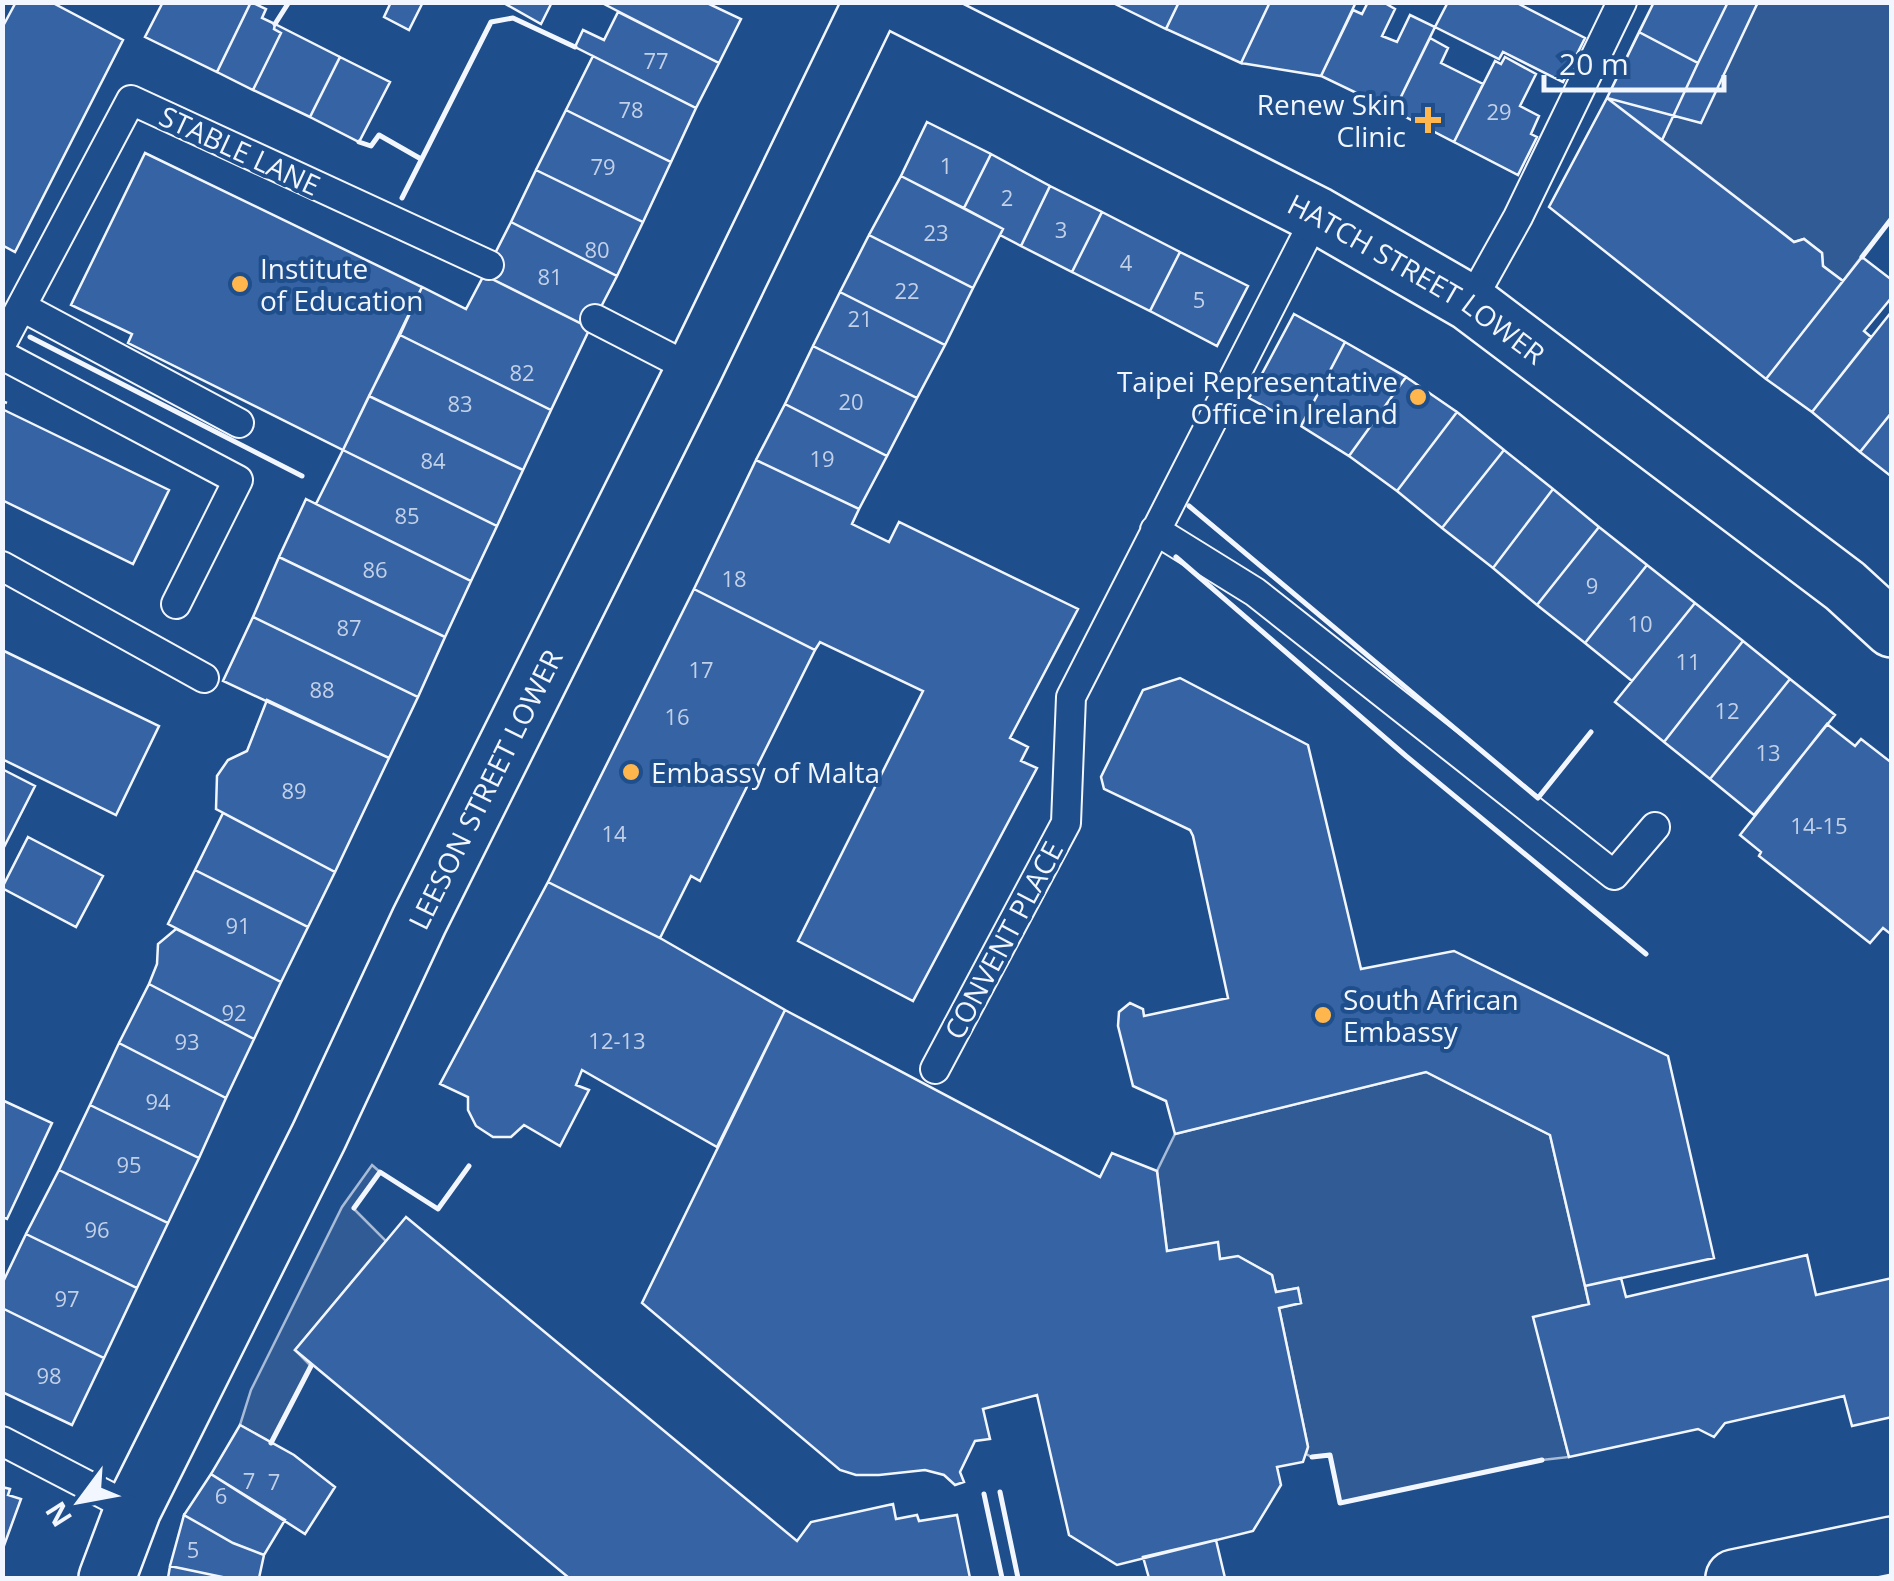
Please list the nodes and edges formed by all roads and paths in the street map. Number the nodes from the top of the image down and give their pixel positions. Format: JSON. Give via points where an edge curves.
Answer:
{"nodes":[{"id":1,"x":872,"y":2,"type":"edge"},
{"id":2,"x":896,"y":2,"type":"edge"},
{"id":3,"x":1622,"y":2,"type":"edge"},
{"id":4,"x":1317,"y":215,"type":"junction"},
{"id":5,"x":489,"y":265,"type":"dead end"},
{"id":6,"x":1470,"y":303,"type":"junction"},
{"id":7,"x":22,"y":307,"type":"junction"},
{"id":8,"x":595,"y":319,"type":"dead end"},
{"id":9,"x":2,"y":343,"type":"edge"},
{"id":10,"x":2,"y":355,"type":"edge"},
{"id":11,"x":694,"y":370,"type":"junction"},
{"id":12,"x":239,"y":423,"type":"dead end"},
{"id":13,"x":1155,"y":530,"type":"junction"},
{"id":14,"x":2,"y":566,"type":"edge"},
{"id":15,"x":176,"y":604,"type":"dead end"},
{"id":16,"x":1892,"y":629,"type":"edge"},
{"id":17,"x":204,"y":678,"type":"dead end"},
{"id":18,"x":1655,"y":827,"type":"dead end"},
{"id":19,"x":934,"y":1070,"type":"dead end"},
{"id":20,"x":2,"y":1441,"type":"edge"},
{"id":21,"x":133,"y":1509,"type":"junction"},
{"id":22,"x":1892,"y":1544,"type":"edge"},
{"id":23,"x":107,"y":1578,"type":"edge"},
{"id":24,"x":1734,"y":1578,"type":"edge"}],
"edges":[{"from":1,"to":11,"type":"main road","name":"LEESON STREET LOWER"},
{"from":2,"to":4,"type":"main road","name":"HATCH STREET LOWER"},
{"from":3,"to":6,"type":"lane"},
{"from":4,"to":6,"type":"main road","name":"HATCH STREET LOWER"},
{"from":4,"to":13,"type":"lane","name":"CONVENT PLACE"},
{"from":5,"to":7,"type":"lane","name":"STABLE LANE","via":[[131,100]]},
{"from":6,"to":16,"type":"main road","name":"HATCH STREET LOWER","via":[[1845,586]]},
{"from":7,"to":9,"type":"lane","name":"STABLE LANE"},
{"from":7,"to":12,"type":"lane"},
{"from":8,"to":11,"type":"lane"},
{"from":10,"to":15,"type":"lane","via":[[238,480]]},
{"from":11,"to":21,"type":"main road","name":"LEESON STREET LOWER"},
{"from":13,"to":18,"type":"lane","via":[[1255,592],[1614,876]]},
{"from":13,"to":19,"type":"lane","name":"CONVENT PLACE","via":[[1071,697],[1066,822]]},
{"from":14,"to":17,"type":"lane"},
{"from":20,"to":21,"type":"lane"},
{"from":21,"to":23,"type":"main road","name":"LEESON STREET LOWER"},
{"from":22,"to":24,"type":"main road"}]}
